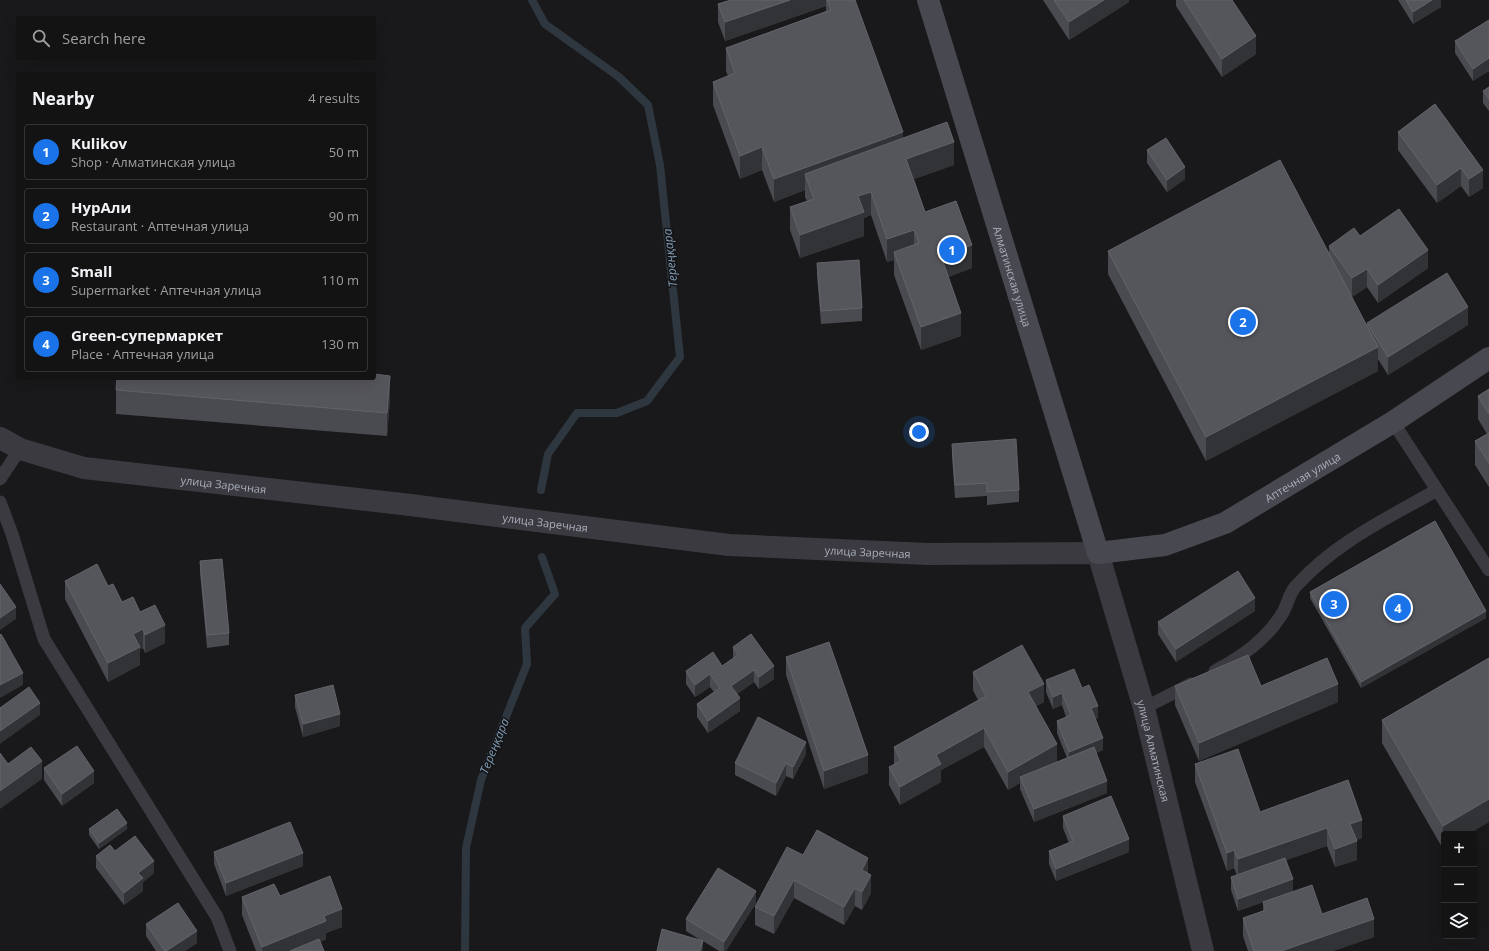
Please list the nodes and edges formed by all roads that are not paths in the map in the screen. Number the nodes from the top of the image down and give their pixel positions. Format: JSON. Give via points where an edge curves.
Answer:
{"nodes":[{"id":1,"x":928,"y":0,"type":"edge"},
{"id":2,"x":1489,"y":358,"type":"edge"},
{"id":3,"x":1393,"y":422,"type":"junction"},
{"id":4,"x":0,"y":438,"type":"edge"},
{"id":5,"x":20,"y":449,"type":"junction"},
{"id":6,"x":0,"y":478,"type":"edge"},
{"id":7,"x":1437,"y":490,"type":"junction"},
{"id":8,"x":0,"y":502,"type":"edge"},
{"id":9,"x":1098,"y":553,"type":"junction"},
{"id":10,"x":1489,"y":570,"type":"edge"},
{"id":11,"x":1144,"y":708,"type":"junction"},
{"id":12,"x":230,"y":951,"type":"edge"},
{"id":13,"x":1203,"y":951,"type":"edge"}],
"edges":[{"from":1,"to":9,"type":"main road","name":"Алматинская улица"},
{"from":2,"to":3,"type":"main road","name":"Аптечная улица"},
{"from":3,"to":7,"type":"lane"},
{"from":3,"to":9,"type":"main road","name":"Аптечная улица","via":[[1225,523],[1165,545]]},
{"from":4,"to":5,"type":"street","name":"улица Заречная"},
{"from":5,"to":6,"type":"lane"},
{"from":5,"to":9,"type":"street","name":"улица Заречная","via":[[84,468],[729,545],[927,554]]},
{"from":7,"to":10,"type":"lane"},
{"from":7,"to":11,"type":"lane","via":[[1349,539],[1324,558],[1295,586],[1282,615],[1254,647],[1224,666]]},
{"from":8,"to":12,"type":"lane","via":[[44,639],[217,917]]},
{"from":9,"to":11,"type":"street","name":"улица Алматинская"},
{"from":11,"to":13,"type":"street","name":"улица Алматинская"}]}
